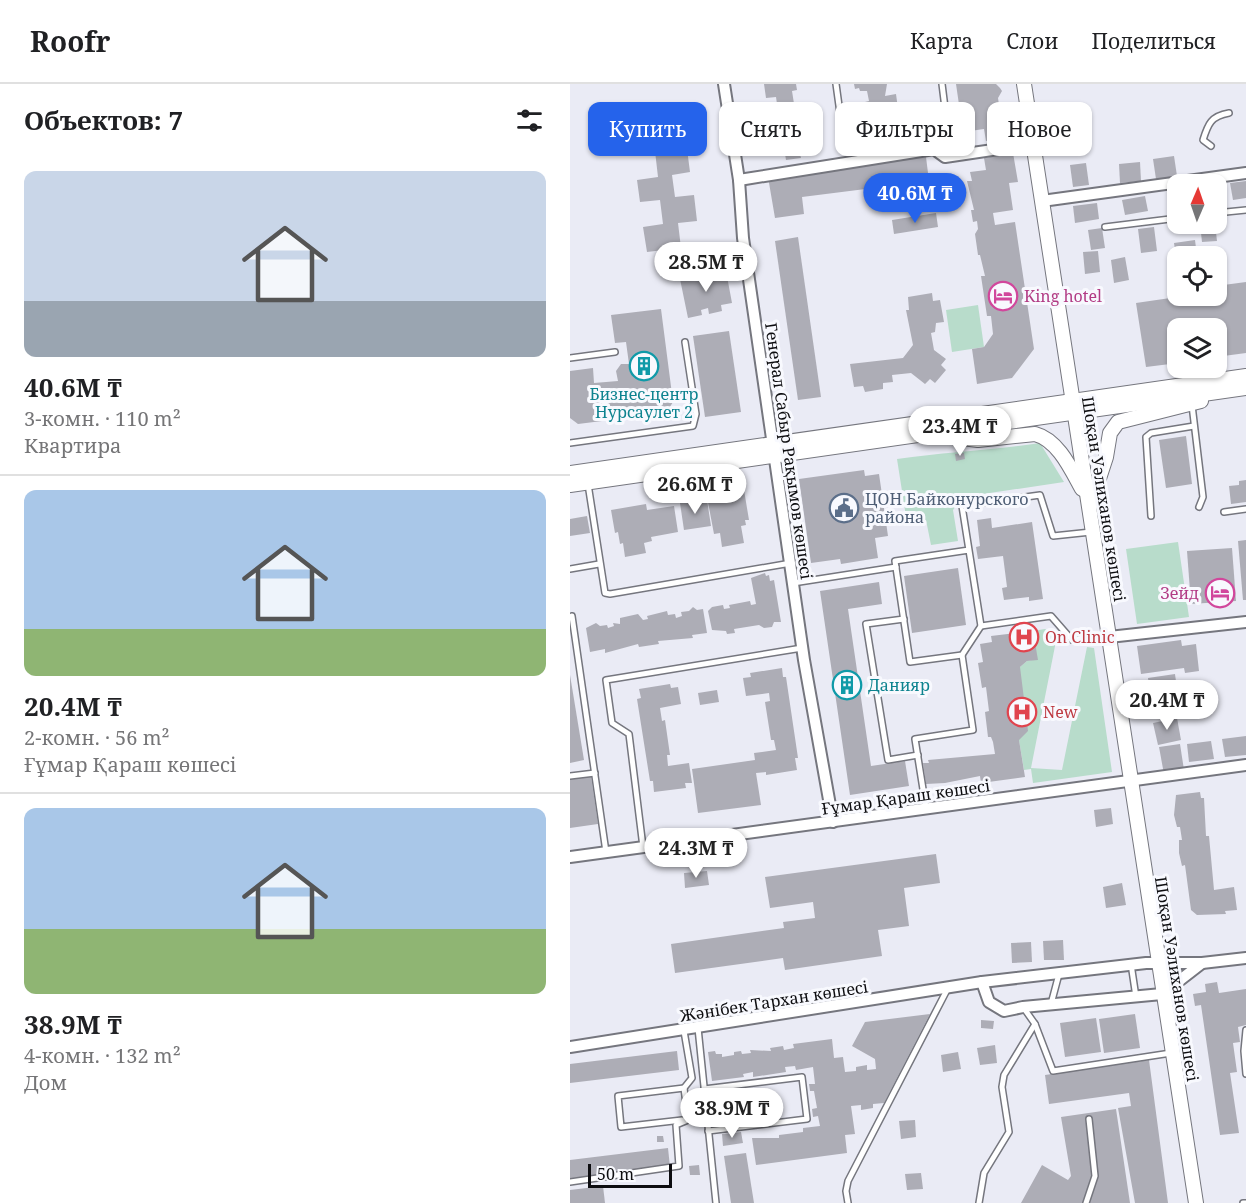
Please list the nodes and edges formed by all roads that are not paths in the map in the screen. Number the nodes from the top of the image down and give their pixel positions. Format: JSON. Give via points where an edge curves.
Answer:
{"nodes":[{"id":1,"x":724,"y":84,"type":"edge"},
{"id":2,"x":836,"y":84,"type":"edge"},
{"id":3,"x":942,"y":84,"type":"edge"},
{"id":4,"x":1024,"y":84,"type":"edge"},
{"id":5,"x":838,"y":102,"type":"edge"},
{"id":6,"x":944,"y":102,"type":"edge"},
{"id":7,"x":1027,"y":102,"type":"edge"},
{"id":8,"x":1229,"y":113,"type":"dead end"},
{"id":9,"x":1210,"y":146,"type":"dead end"},
{"id":10,"x":890,"y":156,"type":"edge"},
{"id":11,"x":944,"y":156,"type":"edge"},
{"id":12,"x":951,"y":156,"type":"edge"},
{"id":13,"x":1035,"y":156,"type":"edge"},
{"id":14,"x":1246,"y":173,"type":"edge"},
{"id":15,"x":739,"y":180,"type":"junction"},
{"id":16,"x":1042,"y":201,"type":"junction"},
{"id":17,"x":1246,"y":210,"type":"edge"},
{"id":18,"x":1227,"y":212,"type":"edge"},
{"id":19,"x":1167,"y":219,"type":"edge"},
{"id":20,"x":1106,"y":227,"type":"dead end"},
{"id":21,"x":685,"y":342,"type":"dead end"},
{"id":22,"x":615,"y":352,"type":"dead end"},
{"id":23,"x":570,"y":358,"type":"edge"},
{"id":24,"x":1246,"y":376,"type":"edge"},
{"id":25,"x":1246,"y":388,"type":"edge"},
{"id":26,"x":1226,"y":391,"type":"junction"},
{"id":27,"x":1192,"y":405,"type":"junction"},
{"id":28,"x":1072,"y":407,"type":"junction"},
{"id":29,"x":1194,"y":426,"type":"junction"},
{"id":30,"x":927,"y":434,"type":"junction"},
{"id":31,"x":570,"y":443,"type":"edge"},
{"id":32,"x":774,"y":449,"type":"junction"},
{"id":33,"x":570,"y":473,"type":"edge"},
{"id":34,"x":588,"y":483,"type":"junction"},
{"id":35,"x":570,"y":485,"type":"edge"},
{"id":36,"x":1088,"y":505,"type":"junction"},
{"id":37,"x":1199,"y":507,"type":"dead end"},
{"id":38,"x":1246,"y":509,"type":"edge"},
{"id":39,"x":1224,"y":512,"type":"dead end"},
{"id":40,"x":1151,"y":516,"type":"dead end"},
{"id":41,"x":1092,"y":532,"type":"junction"},
{"id":42,"x":969,"y":550,"type":"junction"},
{"id":43,"x":790,"y":563,"type":"junction"},
{"id":44,"x":599,"y":564,"type":"junction"},
{"id":45,"x":896,"y":567,"type":"junction"},
{"id":46,"x":570,"y":569,"type":"edge"},
{"id":47,"x":793,"y":583,"type":"junction"},
{"id":48,"x":572,"y":616,"type":"dead end"},
{"id":49,"x":903,"y":619,"type":"junction"},
{"id":50,"x":1246,"y":622,"type":"edge"},
{"id":51,"x":981,"y":627,"type":"junction"},
{"id":52,"x":1109,"y":637,"type":"junction"},
{"id":53,"x":802,"y":648,"type":"junction"},
{"id":54,"x":962,"y":655,"type":"junction"},
{"id":55,"x":918,"y":755,"type":"junction"},
{"id":56,"x":1246,"y":765,"type":"edge"},
{"id":57,"x":595,"y":773,"type":"junction"},
{"id":58,"x":570,"y":776,"type":"edge"},
{"id":59,"x":1129,"y":781,"type":"junction"},
{"id":60,"x":926,"y":809,"type":"junction"},
{"id":61,"x":833,"y":822,"type":"junction"},
{"id":62,"x":644,"y":847,"type":"junction"},
{"id":63,"x":606,"y":852,"type":"junction"},
{"id":64,"x":570,"y":857,"type":"edge"},
{"id":65,"x":1246,"y":958,"type":"edge"},
{"id":66,"x":1157,"y":962,"type":"junction"},
{"id":67,"x":1202,"y":963,"type":"junction"},
{"id":68,"x":1131,"y":964,"type":"junction"},
{"id":69,"x":1059,"y":974,"type":"junction"},
{"id":70,"x":982,"y":982,"type":"junction"},
{"id":71,"x":948,"y":988,"type":"junction"},
{"id":72,"x":1162,"y":994,"type":"junction"},
{"id":73,"x":1136,"y":997,"type":"junction"},
{"id":74,"x":1050,"y":1006,"type":"junction"},
{"id":75,"x":1023,"y":1007,"type":"junction"},
{"id":76,"x":1035,"y":1024,"type":"junction"},
{"id":77,"x":698,"y":1028,"type":"junction"},
{"id":78,"x":684,"y":1030,"type":"junction"},
{"id":79,"x":1246,"y":1030,"type":"edge"},
{"id":80,"x":570,"y":1047,"type":"edge"},
{"id":81,"x":1171,"y":1053,"type":"junction"},
{"id":82,"x":1246,"y":1074,"type":"edge"},
{"id":83,"x":684,"y":1088,"type":"junction"},
{"id":84,"x":704,"y":1089,"type":"junction"},
{"id":85,"x":1089,"y":1119,"type":"dead end"},
{"id":86,"x":688,"y":1120,"type":"junction"},
{"id":87,"x":708,"y":1131,"type":"junction"},
{"id":88,"x":570,"y":1182,"type":"edge"},
{"id":89,"x":716,"y":1203,"type":"edge"},
{"id":90,"x":848,"y":1203,"type":"edge"},
{"id":91,"x":979,"y":1203,"type":"edge"},
{"id":92,"x":1086,"y":1203,"type":"edge"},
{"id":93,"x":1196,"y":1203,"type":"edge"}],
"edges":[{"from":1,"to":15,"type":"street","name":"Генерал Сабыр Рақымов көшесі"},
{"from":2,"to":5,"type":"lane"},
{"from":3,"to":6,"type":"lane"},
{"from":4,"to":7,"type":"main road","name":"Шоқан Уәлиханов көшесі"},
{"from":8,"to":9,"type":"lane","via":[[1209,121],[1203,140]]},
{"from":10,"to":15,"type":"street"},
{"from":11,"to":12,"type":"street"},
{"from":13,"to":16,"type":"main road","name":"Шоқан Уәлиханов көшесі"},
{"from":14,"to":16,"type":"street"},
{"from":15,"to":32,"type":"street","name":"Генерал Сабыр Рақымов көшесі","via":[[743,238]]},
{"from":16,"to":28,"type":"main road","name":"Шоқан Уәлиханов көшесі"},
{"from":17,"to":18,"type":"lane"},
{"from":19,"to":20,"type":"lane"},
{"from":21,"to":31,"type":"lane","via":[[696,414],[693,426]]},
{"from":22,"to":23,"type":"lane"},
{"from":24,"to":28,"type":"main road"},
{"from":25,"to":26,"type":"main road"},
{"from":26,"to":27,"type":"main road"},
{"from":26,"to":28,"type":"main road"},
{"from":27,"to":29,"type":"lane"},
{"from":27,"to":36,"type":"main road","via":[[1118,422],[1110,433],[1106,457]]},
{"from":28,"to":30,"type":"main road"},
{"from":28,"to":32,"type":"main road"},
{"from":28,"to":36,"type":"main road","name":"Шоқан Уәлиханов көшесі"},
{"from":29,"to":37,"type":"lane","via":[[1203,497]]},
{"from":29,"to":40,"type":"lane","via":[[1150,433],[1146,437]]},
{"from":30,"to":32,"type":"main road"},
{"from":30,"to":36,"type":"main road","via":[[978,440],[1044,436],[1054,444]]},
{"from":32,"to":33,"type":"main road"},
{"from":32,"to":34,"type":"main road"},
{"from":32,"to":43,"type":"street","name":"Генерал Сабыр Рақымов көшесі"},
{"from":34,"to":35,"type":"main road"},
{"from":34,"to":44,"type":"lane"},
{"from":36,"to":41,"type":"main road","name":"Шоқан Уәлиханов көшесі"},
{"from":38,"to":39,"type":"lane"},
{"from":41,"to":42,"type":"lane","via":[[1053,536],[1040,495],[962,506]]},
{"from":41,"to":52,"type":"main road","name":"Шоқан Уәлиханов көшесі"},
{"from":42,"to":45,"type":"lane","via":[[895,561]]},
{"from":42,"to":51,"type":"lane"},
{"from":43,"to":44,"type":"lane","via":[[610,594],[603,588]]},
{"from":43,"to":47,"type":"street","name":"Генерал Сабыр Рақымов көшесі"},
{"from":44,"to":46,"type":"lane"},
{"from":45,"to":47,"type":"lane"},
{"from":45,"to":49,"type":"lane"},
{"from":47,"to":53,"type":"street","name":"Генерал Сабыр Рақымов көшесі"},
{"from":48,"to":57,"type":"lane"},
{"from":49,"to":54,"type":"lane","via":[[910,662]]},
{"from":49,"to":55,"type":"lane","via":[[866,624],[888,760]]},
{"from":50,"to":52,"type":"street"},
{"from":51,"to":52,"type":"lane","via":[[1051,616],[1072,640]]},
{"from":51,"to":54,"type":"lane"},
{"from":52,"to":59,"type":"main road","name":"Шоқан Уәлиханов көшесі"},
{"from":53,"to":61,"type":"street","name":"Генерал Сабыр Рақымов көшесі"},
{"from":53,"to":62,"type":"lane","via":[[606,680],[612,723],[629,734]]},
{"from":54,"to":55,"type":"lane","via":[[973,730],[915,739]]},
{"from":55,"to":60,"type":"lane"},
{"from":56,"to":59,"type":"street","name":"Ғұмар Қараш көшесі"},
{"from":57,"to":58,"type":"lane"},
{"from":57,"to":63,"type":"lane"},
{"from":59,"to":60,"type":"street","name":"Ғұмар Қараш көшесі"},
{"from":59,"to":66,"type":"main road","name":"Шоқан Уәлиханов көшесі"},
{"from":60,"to":61,"type":"street","name":"Ғұмар Қараш көшесі"},
{"from":61,"to":62,"type":"street","name":"Ғұмар Қараш көшесі"},
{"from":62,"to":63,"type":"street","name":"Ғұмар Қараш көшесі"},
{"from":63,"to":64,"type":"street","name":"Ғұмар Қараш көшесі"},
{"from":65,"to":67,"type":"street","name":"Жәнібек Тархан көшесі"},
{"from":66,"to":67,"type":"street","name":"Жәнібек Тархан көшесі"},
{"from":66,"to":68,"type":"street","name":"Жәнібек Тархан көшесі"},
{"from":66,"to":72,"type":"main road","name":"Шоқан Уәлиханов көшесі"},
{"from":67,"to":72,"type":"street"},
{"from":68,"to":69,"type":"street","name":"Жәнібек Тархан көшесі"},
{"from":68,"to":73,"type":"lane"},
{"from":69,"to":70,"type":"street","name":"Жәнібек Тархан көшесі"},
{"from":69,"to":74,"type":"lane"},
{"from":70,"to":71,"type":"street","name":"Жәнібек Тархан көшесі"},
{"from":70,"to":75,"type":"street","via":[[989,1002],[995,1007],[1004,1011]]},
{"from":71,"to":77,"type":"street","name":"Жәнібек Тархан көшесі"},
{"from":71,"to":90,"type":"lane","via":[[848,1181]]},
{"from":72,"to":73,"type":"street"},
{"from":72,"to":81,"type":"main road","name":"Шоқан Уәлиханов көшесі"},
{"from":73,"to":74,"type":"street"},
{"from":74,"to":75,"type":"street"},
{"from":75,"to":76,"type":"lane"},
{"from":76,"to":81,"type":"lane","via":[[1053,1071]]},
{"from":76,"to":91,"type":"lane","via":[[1004,1075],[1002,1087],[1009,1132],[984,1173]]},
{"from":77,"to":78,"type":"street","name":"Жәнібек Тархан көшесі"},
{"from":77,"to":84,"type":"lane"},
{"from":78,"to":80,"type":"street","name":"Жәнібек Тархан көшесі"},
{"from":78,"to":83,"type":"lane","via":[[692,1078]]},
{"from":79,"to":82,"type":"lane"},
{"from":81,"to":93,"type":"main road","name":"Шоқан Уәлиханов көшесі"},
{"from":83,"to":86,"type":"lane"},
{"from":83,"to":86,"type":"lane","via":[[618,1096],[621,1127]]},
{"from":84,"to":87,"type":"lane"},
{"from":84,"to":87,"type":"lane","via":[[802,1077],[807,1119]]},
{"from":85,"to":92,"type":"lane","via":[[1095,1176]]},
{"from":86,"to":88,"type":"lane","via":[[676,1125],[679,1166]]},
{"from":87,"to":89,"type":"lane"}]}
